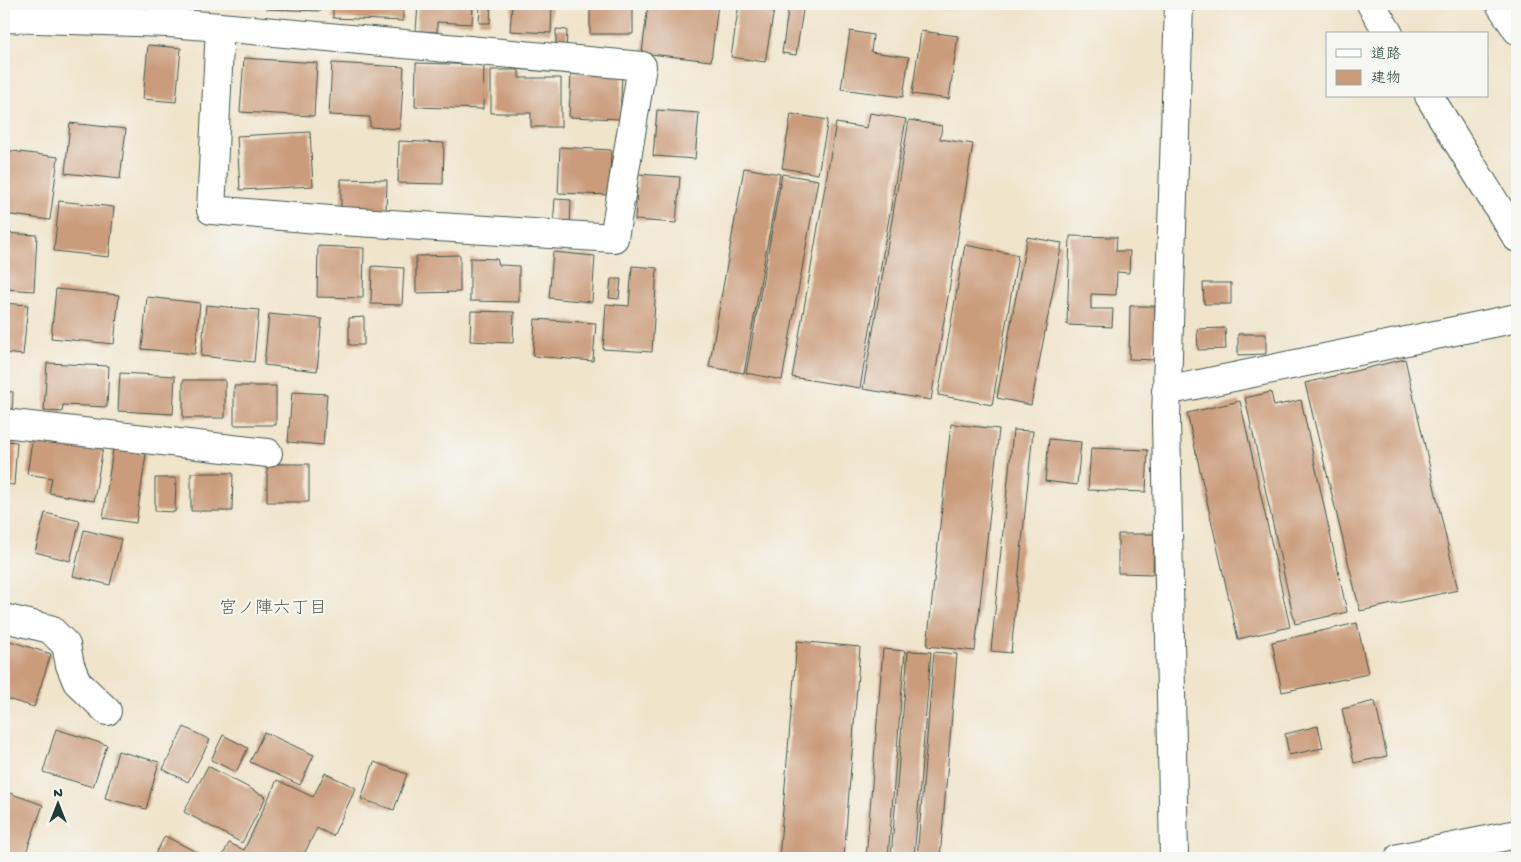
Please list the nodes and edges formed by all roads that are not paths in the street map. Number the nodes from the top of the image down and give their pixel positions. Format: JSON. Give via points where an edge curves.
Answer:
{"nodes":[{"id":1,"x":1179,"y":4,"type":"edge"},
{"id":2,"x":1371,"y":4,"type":"edge"},
{"id":3,"x":1500,"y":4,"type":"edge"},
{"id":4,"x":4,"y":18,"type":"edge"},
{"id":5,"x":220,"y":27,"type":"junction"},
{"id":6,"x":1517,"y":30,"type":"edge"},
{"id":7,"x":1389,"y":32,"type":"edge"},
{"id":8,"x":1430,"y":98,"type":"edge"},
{"id":9,"x":1517,"y":238,"type":"edge"},
{"id":10,"x":1517,"y":318,"type":"edge"},
{"id":11,"x":1166,"y":391,"type":"junction"},
{"id":12,"x":4,"y":423,"type":"edge"},
{"id":13,"x":268,"y":453,"type":"dead end"},
{"id":14,"x":4,"y":618,"type":"edge"},
{"id":15,"x":107,"y":711,"type":"dead end"},
{"id":16,"x":1517,"y":834,"type":"edge"},
{"id":17,"x":1174,"y":858,"type":"edge"},
{"id":18,"x":1399,"y":858,"type":"edge"}],
"edges":[{"from":1,"to":11,"type":"main road"},
{"from":2,"to":7,"type":"main road"},
{"from":3,"to":6,"type":"main road"},
{"from":4,"to":5,"type":"main road","via":[[169,22]]},
{"from":5,"to":5,"type":"main road","via":[[642,66],[614,238],[210,210]]},
{"from":8,"to":9,"type":"main road"},
{"from":10,"to":11,"type":"main road"},
{"from":11,"to":17,"type":"main road"},
{"from":12,"to":13,"type":"main road"},
{"from":14,"to":15,"type":"main road","via":[[50,629],[66,645],[77,682]]},
{"from":16,"to":18,"type":"main road"}]}
